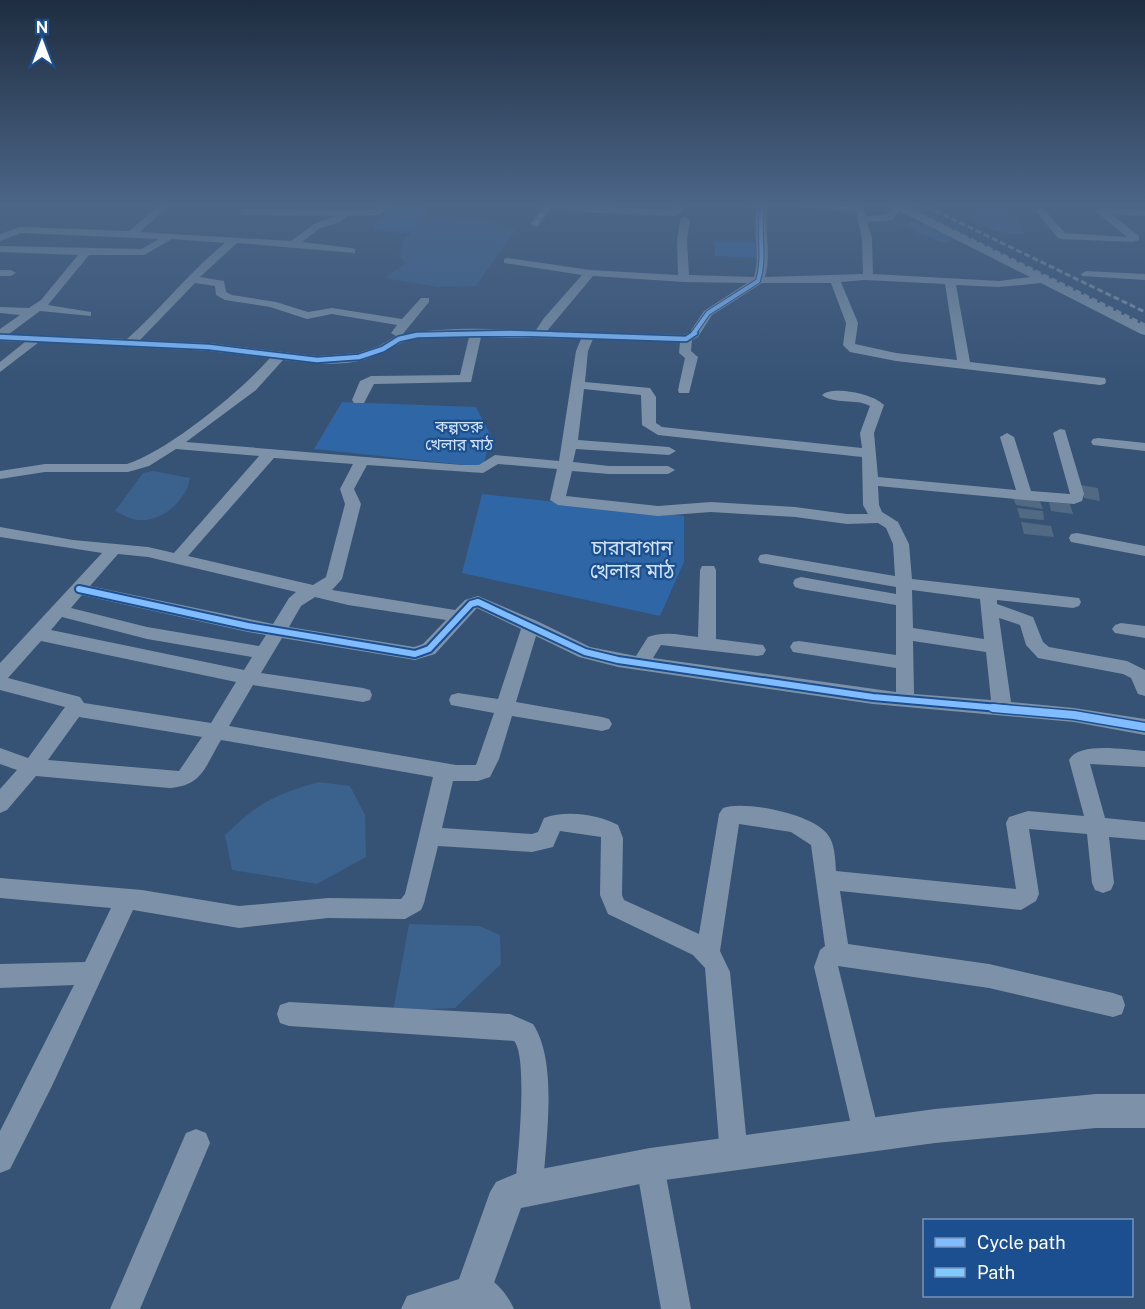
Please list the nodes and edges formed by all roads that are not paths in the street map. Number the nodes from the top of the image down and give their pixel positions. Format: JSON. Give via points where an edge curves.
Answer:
{"nodes":[{"id":1,"x":76,"y":264,"type":"edge"},
{"id":2,"x":208,"y":264,"type":"edge"},
{"id":3,"x":529,"y":264,"type":"edge"},
{"id":4,"x":683,"y":264,"type":"edge"},
{"id":5,"x":761,"y":264,"type":"edge"},
{"id":6,"x":868,"y":264,"type":"edge"},
{"id":7,"x":1014,"y":264,"type":"edge"},
{"id":8,"x":590,"y":273,"type":"junction"},
{"id":9,"x":1086,"y":274,"type":"dead end"},
{"id":10,"x":868,"y":277,"type":"junction"},
{"id":11,"x":1145,"y":277,"type":"edge"},
{"id":12,"x":191,"y":279,"type":"junction"},
{"id":13,"x":684,"y":279,"type":"junction"},
{"id":14,"x":1043,"y":279,"type":"junction"},
{"id":15,"x":836,"y":280,"type":"junction"},
{"id":16,"x":758,"y":281,"type":"junction"},
{"id":17,"x":950,"y":282,"type":"junction"},
{"id":18,"x":424,"y":300,"type":"dead end"},
{"id":19,"x":0,"y":310,"type":"edge"},
{"id":20,"x":34,"y":310,"type":"junction"},
{"id":21,"x":87,"y":314,"type":"dead end"},
{"id":22,"x":404,"y":323,"type":"junction"},
{"id":23,"x":1145,"y":331,"type":"edge"},
{"id":24,"x":476,"y":332,"type":"junction"},
{"id":25,"x":540,"y":333,"type":"junction"},
{"id":26,"x":589,"y":335,"type":"junction"},
{"id":27,"x":0,"y":336,"type":"edge"},
{"id":28,"x":37,"y":338,"type":"junction"},
{"id":29,"x":686,"y":339,"type":"junction"},
{"id":30,"x":130,"y":343,"type":"junction"},
{"id":31,"x":390,"y":345,"type":"junction"},
{"id":32,"x":280,"y":356,"type":"junction"},
{"id":33,"x":964,"y":365,"type":"junction"},
{"id":34,"x":0,"y":368,"type":"edge"},
{"id":35,"x":1100,"y":381,"type":"dead end"},
{"id":36,"x":579,"y":385,"type":"junction"},
{"id":37,"x":684,"y":390,"type":"dead end"},
{"id":38,"x":829,"y":395,"type":"dead end"},
{"id":39,"x":359,"y":400,"type":"dead end"},
{"id":40,"x":1060,"y":433,"type":"dead end"},
{"id":41,"x":1007,"y":437,"type":"dead end"},
{"id":42,"x":1098,"y":442,"type":"dead end"},
{"id":43,"x":571,"y":444,"type":"junction"},
{"id":44,"x":173,"y":445,"type":"junction"},
{"id":45,"x":1145,"y":447,"type":"edge"},
{"id":46,"x":669,"y":451,"type":"dead end"},
{"id":47,"x":270,"y":452,"type":"junction"},
{"id":48,"x":869,"y":453,"type":"junction"},
{"id":49,"x":363,"y":460,"type":"junction"},
{"id":50,"x":566,"y":465,"type":"junction"},
{"id":51,"x":668,"y":470,"type":"dead end"},
{"id":52,"x":6,"y":474,"type":"edge"},
{"id":53,"x":871,"y":481,"type":"junction"},
{"id":54,"x":0,"y":487,"type":"edge"},
{"id":55,"x":1025,"y":495,"type":"junction"},
{"id":56,"x":879,"y":518,"type":"junction"},
{"id":57,"x":0,"y":532,"type":"edge"},
{"id":58,"x":1077,"y":538,"type":"dead end"},
{"id":59,"x":115,"y":548,"type":"junction"},
{"id":60,"x":1145,"y":551,"type":"edge"},
{"id":61,"x":178,"y":558,"type":"junction"},
{"id":62,"x":766,"y":559,"type":"dead end"},
{"id":63,"x":708,"y":570,"type":"dead end"},
{"id":64,"x":801,"y":583,"type":"dead end"},
{"id":65,"x":904,"y":584,"type":"junction"},
{"id":66,"x":79,"y":589,"type":"junction"},
{"id":67,"x":313,"y":591,"type":"junction"},
{"id":68,"x":989,"y":600,"type":"junction"},
{"id":69,"x":904,"y":601,"type":"junction"},
{"id":70,"x":1073,"y":603,"type":"dead end"},
{"id":71,"x":60,"y":611,"type":"junction"},
{"id":72,"x":459,"y":617,"type":"junction"},
{"id":73,"x":531,"y":625,"type":"junction"},
{"id":74,"x":1121,"y":629,"type":"dead end"},
{"id":75,"x":278,"y":630,"type":"junction"},
{"id":76,"x":1145,"y":632,"type":"edge"},
{"id":77,"x":903,"y":633,"type":"junction"},
{"id":78,"x":39,"y":634,"type":"junction"},
{"id":79,"x":707,"y":644,"type":"junction"},
{"id":80,"x":799,"y":647,"type":"dead end"},
{"id":81,"x":995,"y":647,"type":"junction"},
{"id":82,"x":757,"y":650,"type":"dead end"},
{"id":83,"x":264,"y":653,"type":"junction"},
{"id":84,"x":641,"y":663,"type":"junction"},
{"id":85,"x":904,"y":663,"type":"junction"},
{"id":86,"x":0,"y":675,"type":"edge"},
{"id":87,"x":249,"y":678,"type":"junction"},
{"id":88,"x":0,"y":682,"type":"edge"},
{"id":89,"x":1145,"y":689,"type":"edge"},
{"id":90,"x":363,"y":695,"type":"dead end"},
{"id":91,"x":458,"y":700,"type":"dead end"},
{"id":92,"x":905,"y":700,"type":"junction"},
{"id":93,"x":506,"y":708,"type":"junction"},
{"id":94,"x":1002,"y":708,"type":"junction"},
{"id":95,"x":76,"y":709,"type":"junction"},
{"id":96,"x":602,"y":724,"type":"dead end"},
{"id":97,"x":1145,"y":727,"type":"edge"},
{"id":98,"x":216,"y":732,"type":"junction"},
{"id":99,"x":0,"y":756,"type":"edge"},
{"id":100,"x":1145,"y":759,"type":"edge"},
{"id":101,"x":31,"y":767,"type":"junction"},
{"id":102,"x":445,"y":771,"type":"junction"},
{"id":103,"x":0,"y":804,"type":"edge"},
{"id":104,"x":1097,"y":826,"type":"junction"},
{"id":105,"x":1145,"y":831,"type":"edge"},
{"id":106,"x":429,"y":836,"type":"junction"},
{"id":107,"x":827,"y":880,"type":"junction"},
{"id":108,"x":1103,"y":883,"type":"dead end"},
{"id":109,"x":0,"y":888,"type":"edge"},
{"id":110,"x":127,"y":899,"type":"junction"},
{"id":111,"x":708,"y":953,"type":"junction"},
{"id":112,"x":838,"y":955,"type":"junction"},
{"id":113,"x":92,"y":974,"type":"junction"},
{"id":114,"x":0,"y":976,"type":"edge"},
{"id":115,"x":1113,"y":1005,"type":"dead end"},
{"id":116,"x":290,"y":1014,"type":"dead end"},
{"id":117,"x":1145,"y":1111,"type":"edge"},
{"id":118,"x":866,"y":1136,"type":"junction"},
{"id":119,"x":196,"y":1143,"type":"dead end"},
{"id":120,"x":734,"y":1155,"type":"junction"},
{"id":121,"x":0,"y":1159,"type":"edge"},
{"id":122,"x":650,"y":1165,"type":"junction"},
{"id":123,"x":529,"y":1189,"type":"junction"},
{"id":124,"x":488,"y":1297,"type":"edge"},
{"id":125,"x":125,"y":1309,"type":"edge"},
{"id":126,"x":420,"y":1309,"type":"edge"},
{"id":127,"x":676,"y":1309,"type":"edge"}],
"edges":[{"from":1,"to":20,"type":"street"},
{"from":2,"to":12,"type":"street"},
{"from":3,"to":8,"type":"street"},
{"from":4,"to":13,"type":"street"},
{"from":5,"to":16,"type":"street"},
{"from":6,"to":10,"type":"street"},
{"from":7,"to":14,"type":"street"},
{"from":8,"to":13,"type":"street"},
{"from":8,"to":25,"type":"street"},
{"from":9,"to":11,"type":"street"},
{"from":10,"to":15,"type":"street"},
{"from":10,"to":17,"type":"street"},
{"from":12,"to":22,"type":"street","via":[[220,284],[220,293],[229,298],[272,304],[307,316],[332,311]]},
{"from":12,"to":30,"type":"street"},
{"from":13,"to":16,"type":"street"},
{"from":14,"to":17,"type":"street","via":[[999,284]]},
{"from":14,"to":23,"type":"street"},
{"from":15,"to":16,"type":"street"},
{"from":15,"to":33,"type":"street","via":[[852,323],[850,347]]},
{"from":16,"to":29,"type":"street","via":[[708,313]]},
{"from":17,"to":33,"type":"street"},
{"from":18,"to":22,"type":"street"},
{"from":19,"to":20,"type":"street"},
{"from":20,"to":21,"type":"street"},
{"from":20,"to":27,"type":"street"},
{"from":22,"to":31,"type":"street"},
{"from":24,"to":25,"type":"street"},
{"from":24,"to":31,"type":"street","via":[[411,336]]},
{"from":24,"to":39,"type":"street","via":[[465,379],[371,380],[365,384]]},
{"from":25,"to":26,"type":"street"},
{"from":26,"to":29,"type":"street"},
{"from":26,"to":36,"type":"street","via":[[582,351]]},
{"from":27,"to":28,"type":"street"},
{"from":28,"to":30,"type":"street"},
{"from":28,"to":34,"type":"street"},
{"from":29,"to":37,"type":"street","via":[[686,353],[692,357]]},
{"from":30,"to":32,"type":"street"},
{"from":31,"to":32,"type":"street","via":[[347,360]]},
{"from":32,"to":44,"type":"street","via":[[251,387]]},
{"from":33,"to":35,"type":"street"},
{"from":36,"to":43,"type":"street"},
{"from":36,"to":48,"type":"street","via":[[645,391],[649,397],[650,425],[658,431]]},
{"from":38,"to":48,"type":"street","via":[[865,398],[876,403],[867,433]]},
{"from":40,"to":55,"type":"street","via":[[1077,498]]},
{"from":41,"to":55,"type":"street"},
{"from":42,"to":45,"type":"street"},
{"from":43,"to":46,"type":"street"},
{"from":43,"to":50,"type":"street"},
{"from":44,"to":47,"type":"street"},
{"from":44,"to":52,"type":"street","via":[[134,467],[45,468]]},
{"from":47,"to":49,"type":"street"},
{"from":47,"to":61,"type":"street"},
{"from":48,"to":53,"type":"street"},
{"from":49,"to":50,"type":"street","via":[[476,470],[495,459]]},
{"from":49,"to":67,"type":"street","via":[[347,489],[354,504],[336,575],[329,585]]},
{"from":50,"to":51,"type":"street","via":[[627,471]]},
{"from":50,"to":56,"type":"street","via":[[556,497],[560,501],[658,511],[711,507],[847,519]]},
{"from":52,"to":54,"type":"street"},
{"from":53,"to":55,"type":"street"},
{"from":53,"to":56,"type":"street","via":[[871,506]]},
{"from":56,"to":65,"type":"street","via":[[896,530]]},
{"from":57,"to":59,"type":"street"},
{"from":58,"to":60,"type":"street"},
{"from":59,"to":61,"type":"street"},
{"from":59,"to":66,"type":"street"},
{"from":61,"to":67,"type":"street"},
{"from":62,"to":65,"type":"street"},
{"from":63,"to":79,"type":"street"},
{"from":64,"to":69,"type":"street"},
{"from":65,"to":68,"type":"street"},
{"from":65,"to":69,"type":"street"},
{"from":66,"to":71,"type":"street"},
{"from":66,"to":75,"type":"street"},
{"from":67,"to":72,"type":"street"},
{"from":67,"to":75,"type":"street","via":[[297,599]]},
{"from":68,"to":70,"type":"street"},
{"from":68,"to":81,"type":"street"},
{"from":68,"to":89,"type":"street","via":[[1027,621],[1035,645],[1044,652],[1127,668],[1138,674]]},
{"from":69,"to":77,"type":"street"},
{"from":71,"to":78,"type":"street"},
{"from":71,"to":83,"type":"street","via":[[147,633]]},
{"from":72,"to":73,"type":"street","via":[[478,602]]},
{"from":72,"to":75,"type":"street","via":[[429,649],[419,654]]},
{"from":73,"to":84,"type":"street","via":[[585,652]]},
{"from":73,"to":93,"type":"street"},
{"from":74,"to":76,"type":"street"},
{"from":75,"to":83,"type":"street"},
{"from":77,"to":81,"type":"street"},
{"from":77,"to":85,"type":"street"},
{"from":78,"to":86,"type":"street"},
{"from":78,"to":87,"type":"street"},
{"from":79,"to":82,"type":"street"},
{"from":79,"to":84,"type":"street","via":[[657,640]]},
{"from":80,"to":85,"type":"street"},
{"from":81,"to":94,"type":"street"},
{"from":83,"to":87,"type":"street"},
{"from":84,"to":92,"type":"street"},
{"from":85,"to":92,"type":"street"},
{"from":87,"to":90,"type":"street"},
{"from":87,"to":98,"type":"street"},
{"from":88,"to":95,"type":"street","via":[[73,702]]},
{"from":91,"to":93,"type":"street"},
{"from":92,"to":94,"type":"street"},
{"from":93,"to":96,"type":"street"},
{"from":93,"to":102,"type":"street","via":[[483,771]]},
{"from":94,"to":97,"type":"street"},
{"from":95,"to":98,"type":"street"},
{"from":95,"to":101,"type":"street"},
{"from":98,"to":101,"type":"street","via":[[183,779]]},
{"from":98,"to":102,"type":"street"},
{"from":99,"to":101,"type":"street"},
{"from":100,"to":104,"type":"street","via":[[1086,756],[1079,760]]},
{"from":101,"to":103,"type":"street"},
{"from":102,"to":106,"type":"street"},
{"from":104,"to":105,"type":"street"},
{"from":104,"to":107,"type":"street","via":[[1028,820],[1017,823],[1028,894],[1021,900]]},
{"from":104,"to":108,"type":"street"},
{"from":106,"to":110,"type":"street","via":[[416,894],[405,909],[328,908],[239,917]]},
{"from":106,"to":111,"type":"street","via":[[540,843],[552,824],[607,828],[612,838],[611,895],[616,907]]},
{"from":107,"to":111,"type":"street","via":[[821,842],[811,830],[730,814]]},
{"from":107,"to":112,"type":"street"},
{"from":109,"to":110,"type":"street"},
{"from":110,"to":113,"type":"street"},
{"from":111,"to":120,"type":"street","via":[[718,972]]},
{"from":112,"to":115,"type":"street","via":[[989,976]]},
{"from":112,"to":118,"type":"street","via":[[828,958],[826,967]]},
{"from":113,"to":114,"type":"street"},
{"from":113,"to":121,"type":"street"},
{"from":116,"to":123,"type":"street","via":[[510,1027],[522,1031],[528,1037],[534,1063]]},
{"from":117,"to":118,"type":"street","via":[[1096,1111]]},
{"from":118,"to":120,"type":"street"},
{"from":119,"to":125,"type":"street"},
{"from":120,"to":122,"type":"street"},
{"from":122,"to":123,"type":"street"},
{"from":122,"to":127,"type":"street"},
{"from":123,"to":124,"type":"street","via":[[506,1198]]},
{"from":124,"to":126,"type":"street","via":[[473,1292],[461,1299]]}]}
